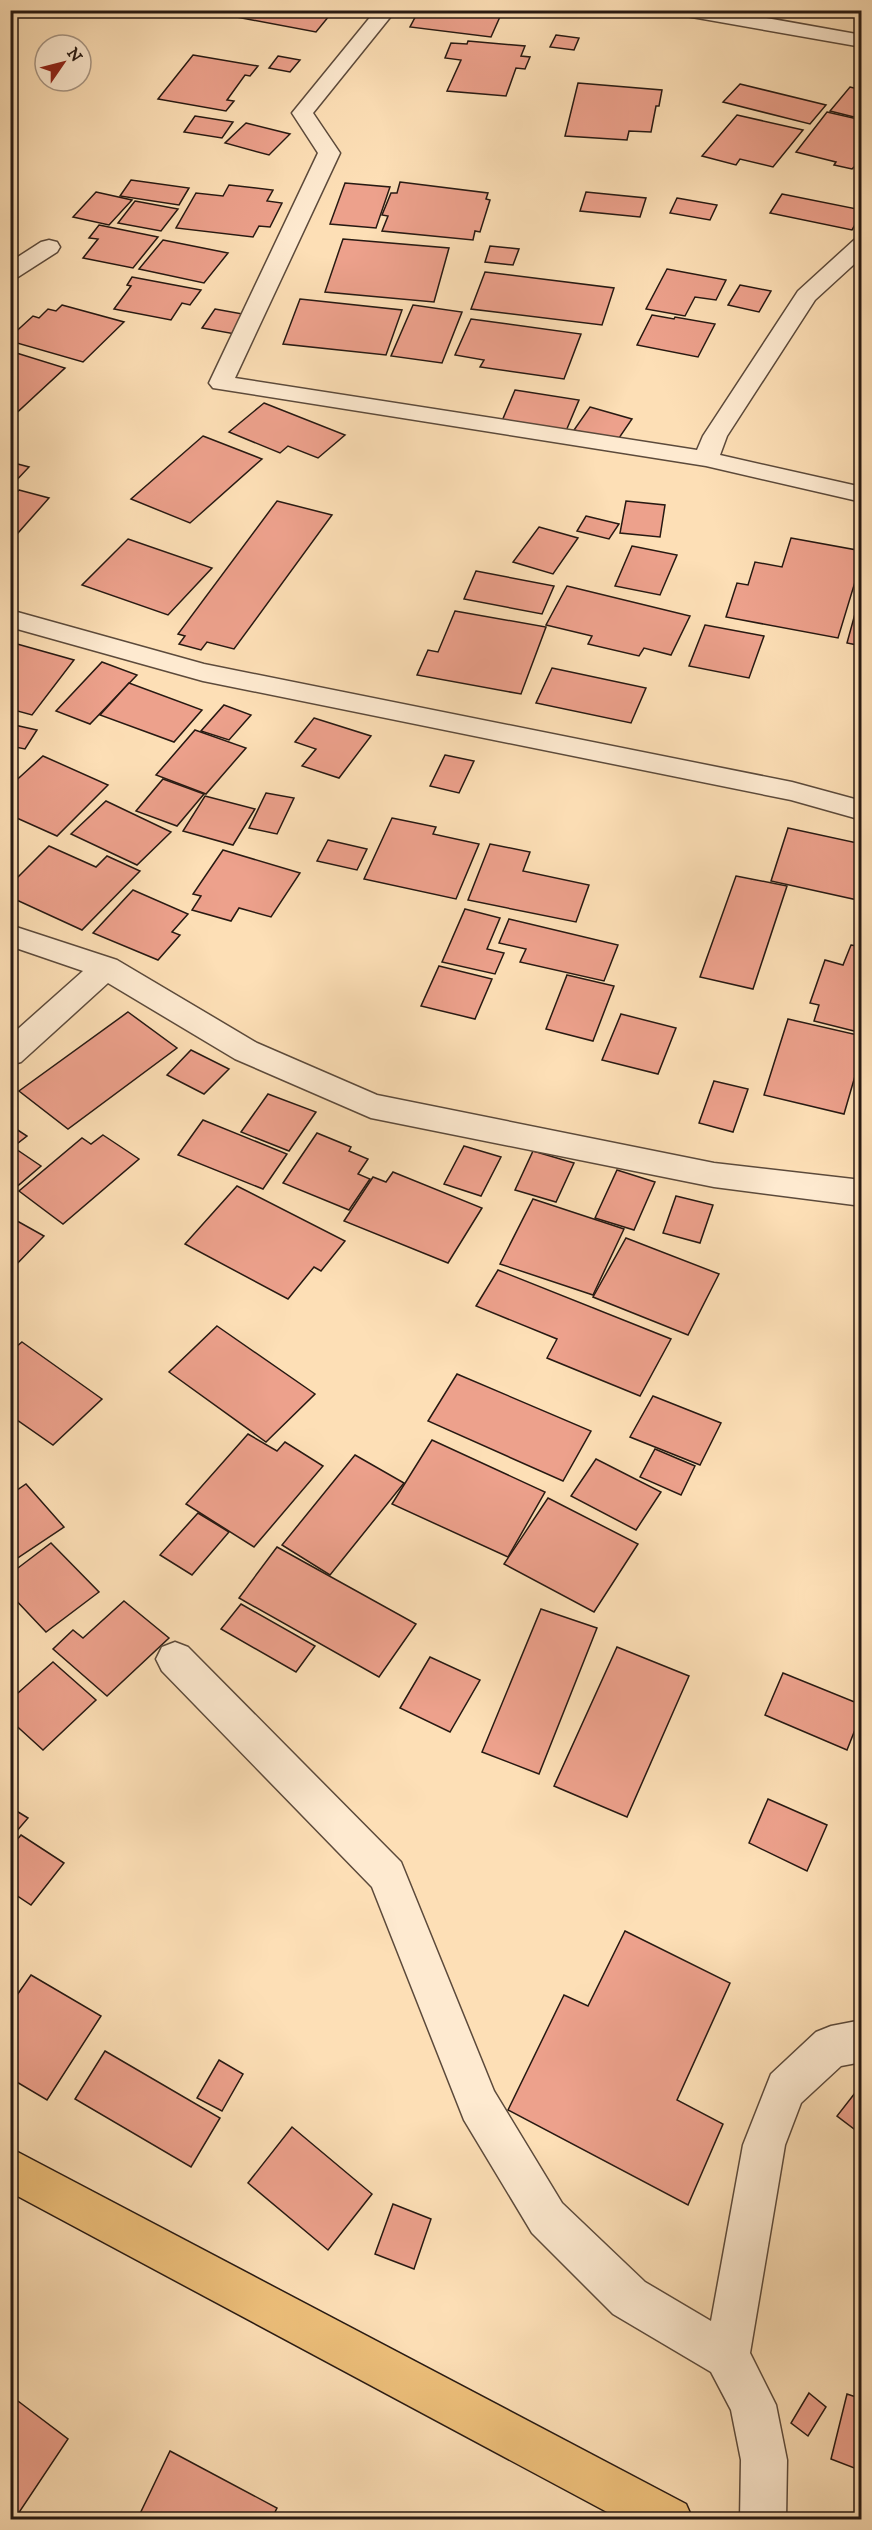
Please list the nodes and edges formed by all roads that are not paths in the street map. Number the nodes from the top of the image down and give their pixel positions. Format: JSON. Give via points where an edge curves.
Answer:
{"nodes":[{"id":1,"x":387,"y":10,"type":"edge"},
{"id":2,"x":686,"y":10,"type":"edge"},
{"id":3,"x":861,"y":41,"type":"edge"},
{"id":4,"x":861,"y":244,"type":"edge"},
{"id":5,"x":49,"y":247,"type":"dead end"},
{"id":6,"x":10,"y":272,"type":"edge"},
{"id":7,"x":706,"y":459,"type":"junction"},
{"id":8,"x":861,"y":495,"type":"edge"},
{"id":9,"x":10,"y":618,"type":"edge"},
{"id":10,"x":861,"y":811,"type":"edge"},
{"id":11,"x":10,"y":934,"type":"edge"},
{"id":12,"x":106,"y":968,"type":"junction"},
{"id":13,"x":10,"y":1054,"type":"edge"},
{"id":14,"x":861,"y":1193,"type":"edge"},
{"id":15,"x":175,"y":1659,"type":"dead end"},
{"id":16,"x":861,"y":2041,"type":"edge"},
{"id":17,"x":10,"y":2169,"type":"edge"},
{"id":18,"x":727,"y":2356,"type":"junction"},
{"id":19,"x":670,"y":2520,"type":"edge"},
{"id":20,"x":763,"y":2520,"type":"edge"}],
"edges":[{"from":1,"to":7,"type":"street","via":[[302,114],[329,153],[221,383]]},
{"from":2,"to":3,"type":"street"},
{"from":4,"to":7,"type":"street","via":[[806,296],[715,436]]},
{"from":5,"to":6,"type":"street"},
{"from":7,"to":8,"type":"street"},
{"from":9,"to":10,"type":"street","via":[[202,672],[792,791]]},
{"from":11,"to":12,"type":"street"},
{"from":12,"to":13,"type":"street"},
{"from":12,"to":14,"type":"street","via":[[246,1051],[371,1106],[714,1175]]},
{"from":15,"to":18,"type":"street","via":[[387,1875],[479,2105],[547,2218],[629,2298]]},
{"from":16,"to":18,"type":"street","via":[[831,2047],[786,2089],[764,2145]]},
{"from":17,"to":19,"type":"main road"},
{"from":18,"to":20,"type":"street","via":[[753,2405],[765,2460]]}]}
